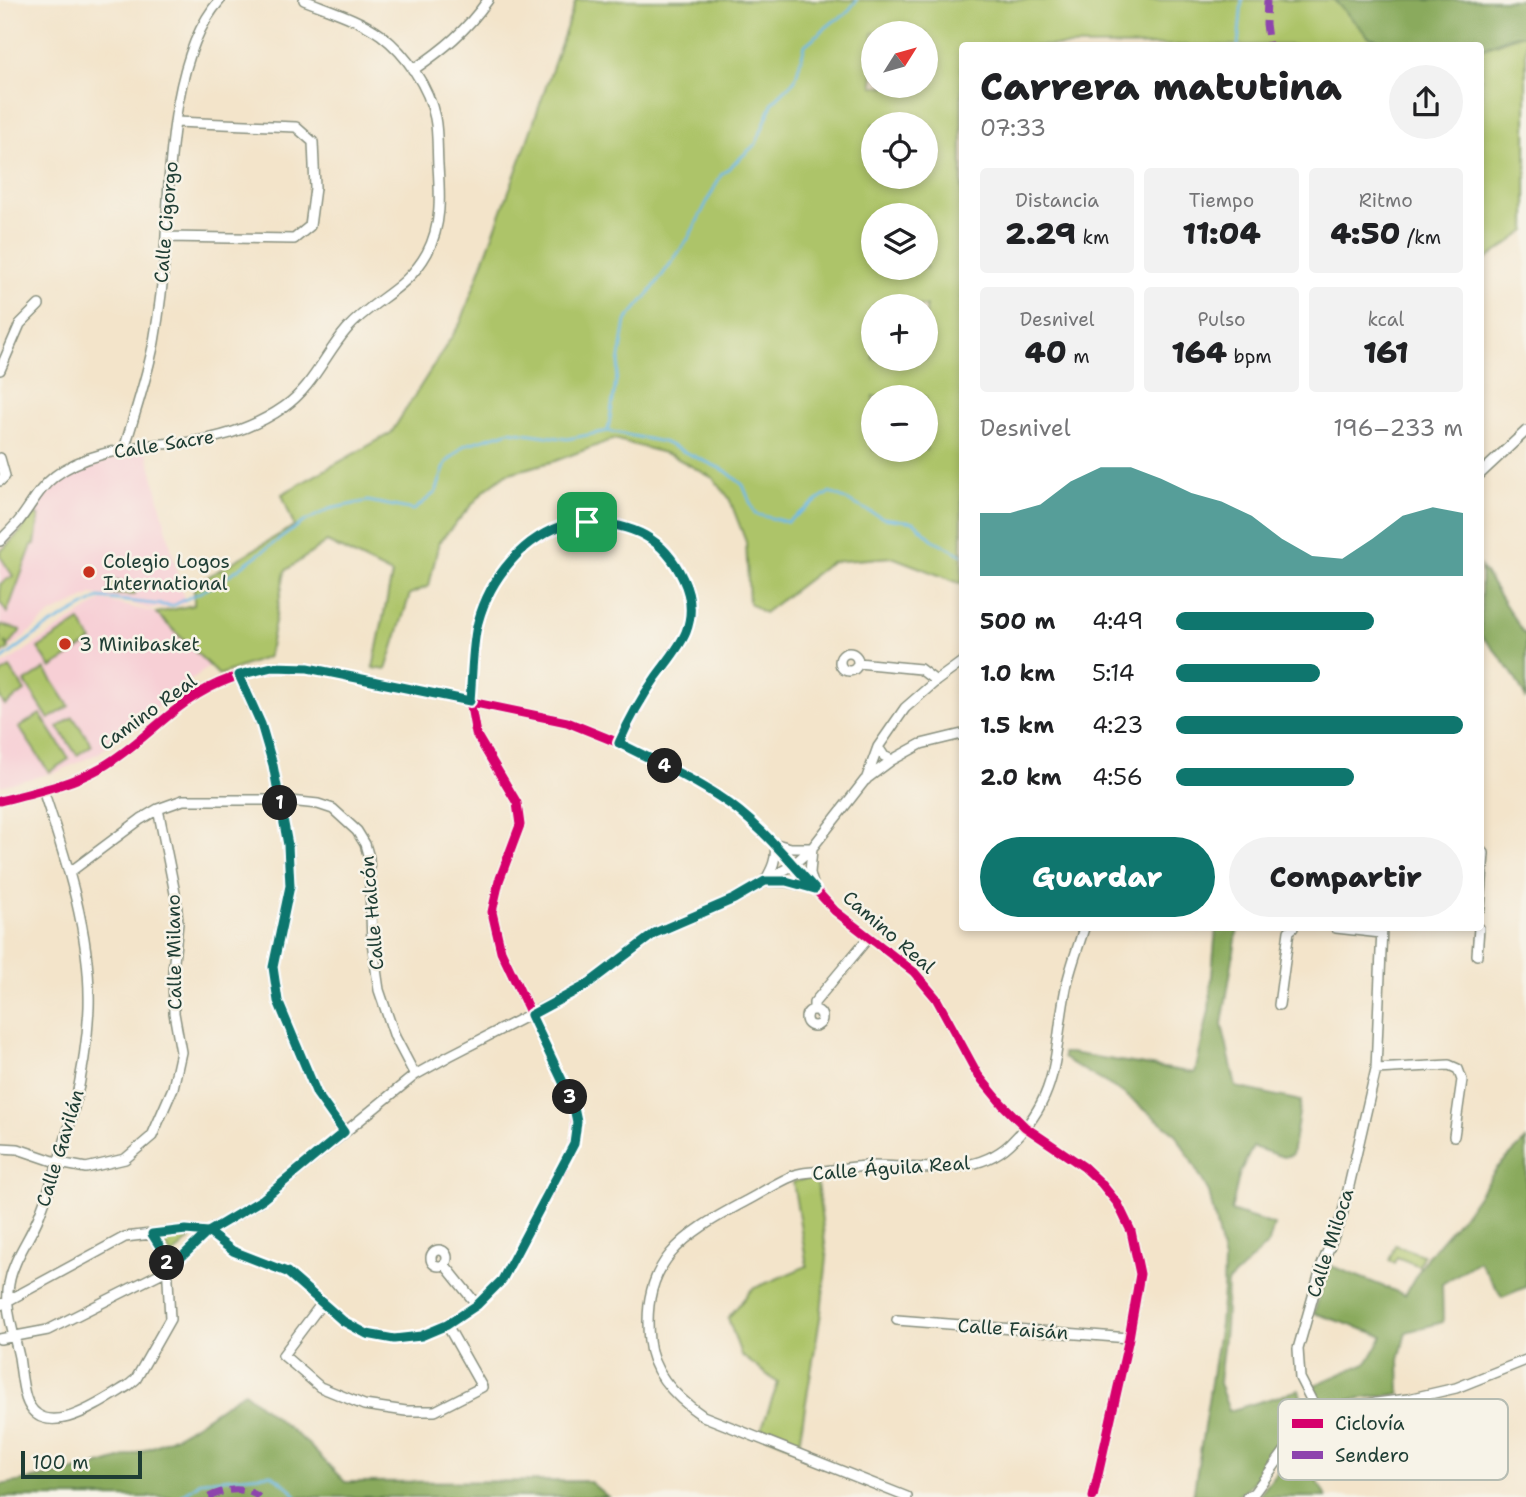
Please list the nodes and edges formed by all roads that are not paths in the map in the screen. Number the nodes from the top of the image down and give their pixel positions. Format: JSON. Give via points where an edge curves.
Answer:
{"nodes":[{"id":1,"x":220,"y":0,"type":"edge"},
{"id":2,"x":304,"y":0,"type":"edge"},
{"id":3,"x":488,"y":0,"type":"edge"},
{"id":4,"x":413,"y":70,"type":"junction"},
{"id":5,"x":176,"y":122,"type":"junction"},
{"id":6,"x":166,"y":237,"type":"junction"},
{"id":7,"x":39,"y":305,"type":"dead end"},
{"id":8,"x":0,"y":370,"type":"edge"},
{"id":9,"x":1526,"y":431,"type":"edge"},
{"id":10,"x":124,"y":450,"type":"junction"},
{"id":11,"x":0,"y":458,"type":"edge"},
{"id":12,"x":1484,"y":470,"type":"edge"},
{"id":13,"x":0,"y":481,"type":"edge"},
{"id":14,"x":0,"y":541,"type":"edge"},
{"id":15,"x":858,"y":663,"type":"dead end"},
{"id":16,"x":959,"y":664,"type":"edge"},
{"id":17,"x":239,"y":675,"type":"junction"},
{"id":18,"x":936,"y":681,"type":"junction"},
{"id":19,"x":470,"y":701,"type":"junction"},
{"id":20,"x":959,"y":735,"type":"edge"},
{"id":21,"x":619,"y":743,"type":"junction"},
{"id":22,"x":878,"y":747,"type":"junction"},
{"id":23,"x":892,"y":760,"type":"junction"},
{"id":24,"x":865,"y":780,"type":"junction"},
{"id":25,"x":43,"y":790,"type":"junction"},
{"id":26,"x":280,"y":800,"type":"junction"},
{"id":27,"x":0,"y":801,"type":"edge"},
{"id":28,"x":158,"y":809,"type":"junction"},
{"id":29,"x":774,"y":844,"type":"junction"},
{"id":30,"x":812,"y":848,"type":"junction"},
{"id":31,"x":793,"y":865,"type":"junction"},
{"id":32,"x":70,"y":872,"type":"junction"},
{"id":33,"x":765,"y":881,"type":"junction"},
{"id":34,"x":815,"y":889,"type":"junction"},
{"id":35,"x":1083,"y":931,"type":"edge"},
{"id":36,"x":1289,"y":931,"type":"edge"},
{"id":37,"x":1382,"y":931,"type":"edge"},
{"id":38,"x":1479,"y":931,"type":"edge"},
{"id":39,"x":869,"y":937,"type":"junction"},
{"id":40,"x":1477,"y":955,"type":"dead end"},
{"id":41,"x":1279,"y":1005,"type":"dead end"},
{"id":42,"x":814,"y":1010,"type":"dead end"},
{"id":43,"x":531,"y":1015,"type":"junction"},
{"id":44,"x":1376,"y":1069,"type":"junction"},
{"id":45,"x":415,"y":1075,"type":"junction"},
{"id":46,"x":1025,"y":1128,"type":"junction"},
{"id":47,"x":344,"y":1132,"type":"junction"},
{"id":48,"x":1454,"y":1136,"type":"dead end"},
{"id":49,"x":0,"y":1148,"type":"edge"},
{"id":50,"x":59,"y":1163,"type":"junction"},
{"id":51,"x":208,"y":1232,"type":"junction"},
{"id":52,"x":152,"y":1234,"type":"junction"},
{"id":53,"x":444,"y":1264,"type":"dead end"},
{"id":54,"x":169,"y":1269,"type":"junction"},
{"id":55,"x":4,"y":1303,"type":"edge"},
{"id":56,"x":322,"y":1303,"type":"junction"},
{"id":57,"x":477,"y":1305,"type":"junction"},
{"id":58,"x":897,"y":1320,"type":"dead end"},
{"id":59,"x":447,"y":1325,"type":"junction"},
{"id":60,"x":15,"y":1337,"type":"junction"},
{"id":61,"x":1129,"y":1338,"type":"junction"},
{"id":62,"x":0,"y":1339,"type":"edge"},
{"id":63,"x":1526,"y":1360,"type":"edge"},
{"id":64,"x":1311,"y":1399,"type":"edge"},
{"id":65,"x":1408,"y":1399,"type":"edge"},
{"id":66,"x":1278,"y":1460,"type":"edge"},
{"id":67,"x":907,"y":1497,"type":"edge"},
{"id":68,"x":1093,"y":1497,"type":"edge"},
{"id":69,"x":1247,"y":1497,"type":"edge"}],
"edges":[{"from":1,"to":5,"type":"street","name":"Calle Cigorgo","via":[[189,55]]},
{"from":2,"to":4,"type":"street","name":"Calle Sacre","via":[[381,35]]},
{"from":3,"to":4,"type":"street","via":[[470,25]]},
{"from":4,"to":10,"type":"street","name":"Calle Sacre","via":[[435,118],[440,199],[436,231],[415,270],[347,329],[306,389],[286,406],[235,432]]},
{"from":5,"to":6,"type":"street","name":"Calle Cigorgo"},
{"from":5,"to":6,"type":"street","via":[[296,127],[313,142],[315,188],[310,226],[294,239]]},
{"from":6,"to":10,"type":"street","name":"Calle Cigorgo","via":[[153,343]]},
{"from":7,"to":8,"type":"street","via":[[20,324]]},
{"from":9,"to":12,"type":"street"},
{"from":10,"to":14,"type":"street","name":"Calle Sacre","via":[[79,462],[55,476]]},
{"from":11,"to":13,"type":"street","via":[[5,476]]},
{"from":15,"to":18,"type":"street","via":[[920,669]]},
{"from":16,"to":18,"type":"street"},
{"from":17,"to":19,"type":"street","name":"Camino Real","via":[[272,667],[308,668]]},
{"from":17,"to":25,"type":"street","name":"Camino Real","via":[[188,701],[101,767]]},
{"from":17,"to":26,"type":"street","via":[[261,724]]},
{"from":18,"to":22,"type":"street","via":[[905,708]]},
{"from":19,"to":21,"type":"street","name":"Camino Real","via":[[566,722]]},
{"from":19,"to":21,"type":"street","via":[[476,632],[483,607],[514,557],[563,525],[614,523],[664,548],[688,590],[691,614],[686,634],[649,687]]},
{"from":19,"to":43,"type":"street","via":[[476,734],[517,803],[520,825],[492,912],[501,951]]},
{"from":20,"to":23,"type":"street","via":[[920,744]]},
{"from":21,"to":29,"type":"street","name":"Camino Real","via":[[718,796]]},
{"from":22,"to":23,"type":"street"},
{"from":22,"to":24,"type":"street"},
{"from":23,"to":24,"type":"street"},
{"from":24,"to":30,"type":"street"},
{"from":25,"to":27,"type":"street","name":"Camino Real"},
{"from":25,"to":32,"type":"street","name":"Calle Gavilán"},
{"from":26,"to":28,"type":"street","name":"Calle Halcón","via":[[183,800]]},
{"from":26,"to":45,"type":"street","name":"Calle Halcón","via":[[332,809],[351,824],[365,844],[379,990],[395,1037]]},
{"from":26,"to":47,"type":"street","via":[[290,886],[273,967],[278,1001],[317,1094]]},
{"from":28,"to":32,"type":"street","name":"Calle Halcón"},
{"from":28,"to":50,"type":"street","name":"Calle Milano","via":[[178,923],[173,992],[181,1052],[173,1088],[152,1136],[125,1159],[86,1168]]},
{"from":29,"to":30,"type":"street"},
{"from":29,"to":31,"type":"street","name":"Camino Real"},
{"from":29,"to":33,"type":"street","via":[[776,854]]},
{"from":30,"to":31,"type":"street"},
{"from":30,"to":34,"type":"street","via":[[810,873]]},
{"from":31,"to":33,"type":"street"},
{"from":31,"to":34,"type":"street","name":"Camino Real"},
{"from":32,"to":50,"type":"street","name":"Calle Gavilán","via":[[83,931],[89,1005],[80,1088]]},
{"from":33,"to":34,"type":"street"},
{"from":33,"to":43,"type":"street","via":[[655,933],[585,986]]},
{"from":34,"to":39,"type":"street","name":"Camino Real"},
{"from":35,"to":46,"type":"street","name":"Calle Águila Real","via":[[1065,989],[1050,1087]]},
{"from":36,"to":41,"type":"street"},
{"from":37,"to":44,"type":"street","name":"Calle Miloca"},
{"from":38,"to":40,"type":"street"},
{"from":39,"to":42,"type":"street","name":"Camino Real","via":[[814,1003]]},
{"from":39,"to":46,"type":"street","name":"Camino Real","via":[[914,972],[936,998],[978,1075]]},
{"from":43,"to":45,"type":"street"},
{"from":43,"to":57,"type":"street","via":[[573,1103],[577,1122],[574,1144],[502,1280]]},
{"from":44,"to":48,"type":"street","via":[[1449,1065],[1458,1069],[1462,1080]]},
{"from":44,"to":64,"type":"street","name":"Calle Miloca","via":[[1342,1216],[1322,1265],[1298,1349],[1300,1378]]},
{"from":45,"to":47,"type":"street"},
{"from":46,"to":61,"type":"street","name":"Camino Real","via":[[1084,1167],[1118,1204],[1131,1231],[1140,1274]]},
{"from":46,"to":67,"type":"street","name":"Calle Águila Real","via":[[995,1155],[968,1164],[865,1166],[798,1174],[693,1231],[675,1246],[650,1293],[649,1346],[669,1388],[685,1403],[703,1416]]},
{"from":47,"to":51,"type":"street","via":[[263,1199]]},
{"from":49,"to":50,"type":"street","name":"Calle Milano"},
{"from":50,"to":55,"type":"street","name":"Calle Gavilán","via":[[12,1270]]},
{"from":51,"to":52,"type":"street"},
{"from":51,"to":54,"type":"street"},
{"from":51,"to":56,"type":"street","via":[[233,1251],[287,1272]]},
{"from":52,"to":54,"type":"street"},
{"from":52,"to":55,"type":"street","via":[[125,1237]]},
{"from":53,"to":57,"type":"street"},
{"from":54,"to":60,"type":"street","via":[[48,1331]]},
{"from":54,"to":60,"type":"street","name":"Calle Gavilán","via":[[170,1319],[136,1378],[67,1418],[51,1420],[33,1410]]},
{"from":55,"to":60,"type":"street","name":"Calle Gavilán"},
{"from":56,"to":59,"type":"street","via":[[367,1334],[394,1339],[421,1336]]},
{"from":56,"to":59,"type":"street","via":[[283,1355],[320,1387],[364,1405],[435,1411],[482,1387]]},
{"from":57,"to":59,"type":"street"},
{"from":58,"to":61,"type":"street","name":"Calle Faisán"},
{"from":60,"to":62,"type":"street"},
{"from":61,"to":68,"type":"street","name":"Camino Real"},
{"from":63,"to":65,"type":"street","via":[[1456,1388]]},
{"from":66,"to":69,"type":"street"}]}
